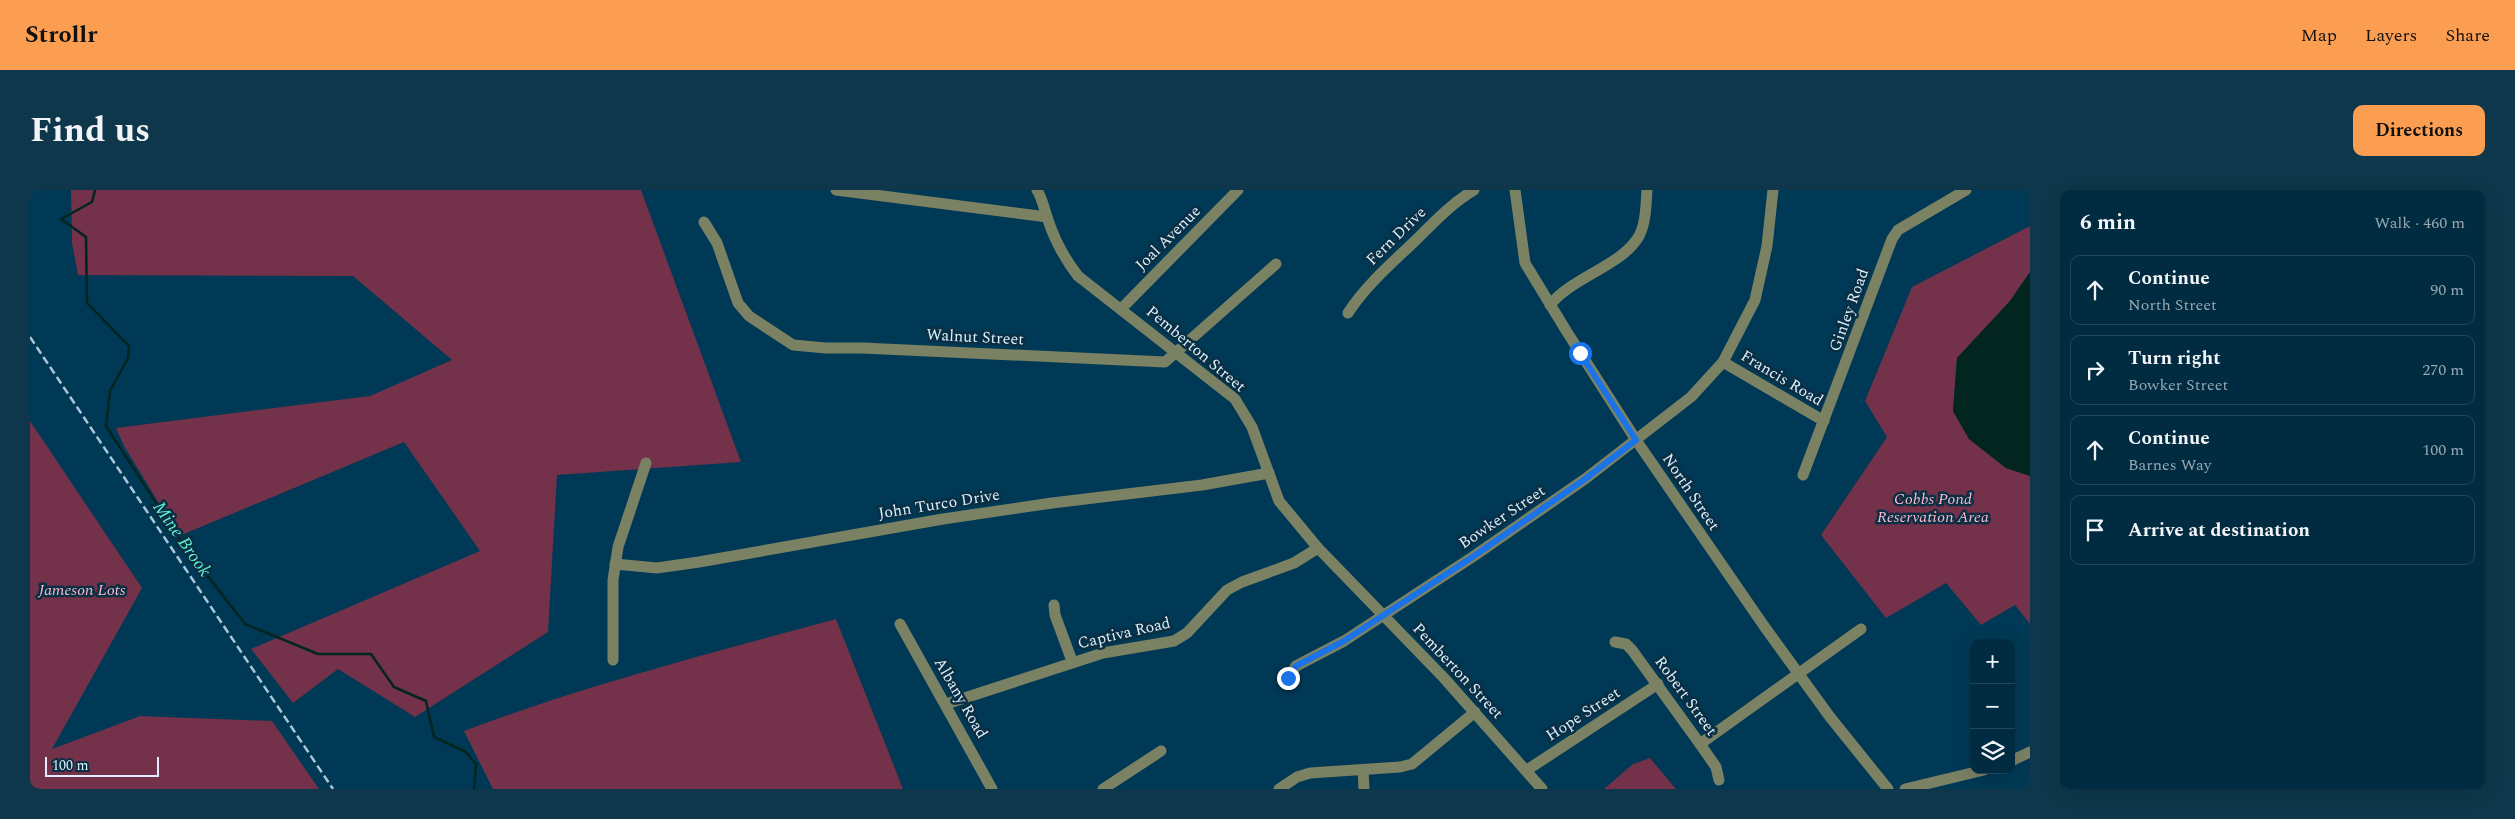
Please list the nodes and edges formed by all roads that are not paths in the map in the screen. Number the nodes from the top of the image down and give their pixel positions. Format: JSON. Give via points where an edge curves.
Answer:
{"nodes":[{"id":1,"x":836,"y":190,"type":"edge"},
{"id":2,"x":1036,"y":190,"type":"edge"},
{"id":3,"x":1238,"y":190,"type":"edge"},
{"id":4,"x":1474,"y":190,"type":"edge"},
{"id":5,"x":1515,"y":190,"type":"edge"},
{"id":6,"x":1647,"y":190,"type":"edge"},
{"id":7,"x":1773,"y":190,"type":"edge"},
{"id":8,"x":1966,"y":190,"type":"edge"},
{"id":9,"x":1047,"y":217,"type":"junction"},
{"id":10,"x":704,"y":222,"type":"dead end"},
{"id":11,"x":1276,"y":264,"type":"dead end"},
{"id":12,"x":1550,"y":305,"type":"junction"},
{"id":13,"x":1122,"y":308,"type":"junction"},
{"id":14,"x":1348,"y":313,"type":"dead end"},
{"id":15,"x":1177,"y":353,"type":"junction"},
{"id":16,"x":1723,"y":362,"type":"junction"},
{"id":17,"x":1824,"y":421,"type":"junction"},
{"id":18,"x":1636,"y":440,"type":"junction"},
{"id":19,"x":646,"y":463,"type":"dead end"},
{"id":20,"x":1269,"y":473,"type":"junction"},
{"id":21,"x":1803,"y":476,"type":"dead end"},
{"id":22,"x":1318,"y":548,"type":"junction"},
{"id":23,"x":616,"y":564,"type":"junction"},
{"id":24,"x":1054,"y":605,"type":"dead end"},
{"id":25,"x":1383,"y":615,"type":"junction"},
{"id":26,"x":900,"y":624,"type":"dead end"},
{"id":27,"x":1861,"y":628,"type":"dead end"},
{"id":28,"x":1615,"y":642,"type":"dead end"},
{"id":29,"x":612,"y":660,"type":"dead end"},
{"id":30,"x":1072,"y":661,"type":"junction"},
{"id":31,"x":1798,"y":674,"type":"junction"},
{"id":32,"x":1288,"y":678,"type":"dead end"},
{"id":33,"x":1658,"y":684,"type":"junction"},
{"id":34,"x":946,"y":704,"type":"junction"},
{"id":35,"x":1475,"y":712,"type":"junction"},
{"id":36,"x":1700,"y":744,"type":"junction"},
{"id":37,"x":1162,"y":751,"type":"dead end"},
{"id":38,"x":2030,"y":752,"type":"edge"},
{"id":39,"x":2015,"y":759,"type":"edge"},
{"id":40,"x":1363,"y":770,"type":"junction"},
{"id":41,"x":1527,"y":770,"type":"junction"},
{"id":42,"x":1970,"y":773,"type":"edge"},
{"id":43,"x":1720,"y":780,"type":"dead end"},
{"id":44,"x":992,"y":789,"type":"edge"},
{"id":45,"x":1103,"y":789,"type":"edge"},
{"id":46,"x":1279,"y":789,"type":"edge"},
{"id":47,"x":1364,"y":789,"type":"edge"},
{"id":48,"x":1542,"y":789,"type":"edge"},
{"id":49,"x":1888,"y":789,"type":"edge"},
{"id":50,"x":1905,"y":789,"type":"edge"}],
"edges":[{"from":1,"to":9,"type":"street"},
{"from":2,"to":9,"type":"street","name":"Pemberton Street","via":[[1043,199]]},
{"from":3,"to":13,"type":"street","name":"Joal Avenue"},
{"from":4,"to":14,"type":"street","name":"Fern Drive","via":[[1443,214],[1361,292]]},
{"from":5,"to":12,"type":"street","name":"North Street","via":[[1525,263]]},
{"from":6,"to":12,"type":"street","via":[[1646,210],[1638,236],[1622,254],[1558,295]]},
{"from":7,"to":16,"type":"street","name":"Bowker Street","via":[[1767,246],[1756,300]]},
{"from":8,"to":17,"type":"street","name":"Ginley Road","via":[[1898,230],[1892,239]]},
{"from":9,"to":13,"type":"street","name":"Pemberton Street","via":[[1063,256],[1073,269],[1087,284]]},
{"from":10,"to":15,"type":"street","name":"Walnut Street","via":[[717,243],[738,303],[749,316],[793,345],[1161,362]]},
{"from":11,"to":15,"type":"street","name":"Walnut Street"},
{"from":12,"to":18,"type":"street","name":"North Street"},
{"from":13,"to":15,"type":"street","name":"Pemberton Street"},
{"from":15,"to":20,"type":"street","name":"Pemberton Street","via":[[1235,399],[1252,427]]},
{"from":16,"to":17,"type":"street","name":"Francis Road"},
{"from":16,"to":18,"type":"street","name":"Bowker Street","via":[[1691,397]]},
{"from":17,"to":21,"type":"street","name":"Ginley Road"},
{"from":18,"to":25,"type":"street","name":"Bowker Street","via":[[1493,543]]},
{"from":18,"to":31,"type":"street","name":"North Street"},
{"from":19,"to":23,"type":"street","via":[[618,547]]},
{"from":20,"to":22,"type":"street","name":"Pemberton Street","via":[[1279,501]]},
{"from":20,"to":23,"type":"street","name":"John Turco Drive","via":[[1202,485],[943,519],[657,568]]},
{"from":22,"to":25,"type":"street","name":"Pemberton Street"},
{"from":22,"to":30,"type":"street","name":"Captiva Road","via":[[1294,563],[1227,590],[1187,633],[1174,641]]},
{"from":23,"to":29,"type":"street"},
{"from":24,"to":30,"type":"street"},
{"from":25,"to":32,"type":"street","name":"Bowker Street","via":[[1344,641],[1296,666]]},
{"from":25,"to":35,"type":"street","name":"Pemberton Street"},
{"from":26,"to":34,"type":"street","name":"Albany Road"},
{"from":27,"to":31,"type":"street"},
{"from":28,"to":33,"type":"street","name":"Robert Street","via":[[1626,644]]},
{"from":30,"to":34,"type":"street","name":"Captiva Road"},
{"from":31,"to":36,"type":"street"},
{"from":31,"to":49,"type":"street","name":"North Street"},
{"from":33,"to":36,"type":"street","name":"Robert Street"},
{"from":33,"to":41,"type":"street","name":"Hope Street"},
{"from":34,"to":44,"type":"street","name":"Albany Road"},
{"from":35,"to":40,"type":"street","via":[[1412,764],[1400,768]]},
{"from":35,"to":41,"type":"street","name":"Pemberton Street"},
{"from":36,"to":43,"type":"street","name":"Robert Street","via":[[1716,767]]},
{"from":37,"to":45,"type":"street"},
{"from":38,"to":39,"type":"street"},
{"from":40,"to":46,"type":"street","via":[[1310,773]]},
{"from":40,"to":47,"type":"street"},
{"from":41,"to":48,"type":"street","name":"Pemberton Street"},
{"from":42,"to":50,"type":"street"}]}
